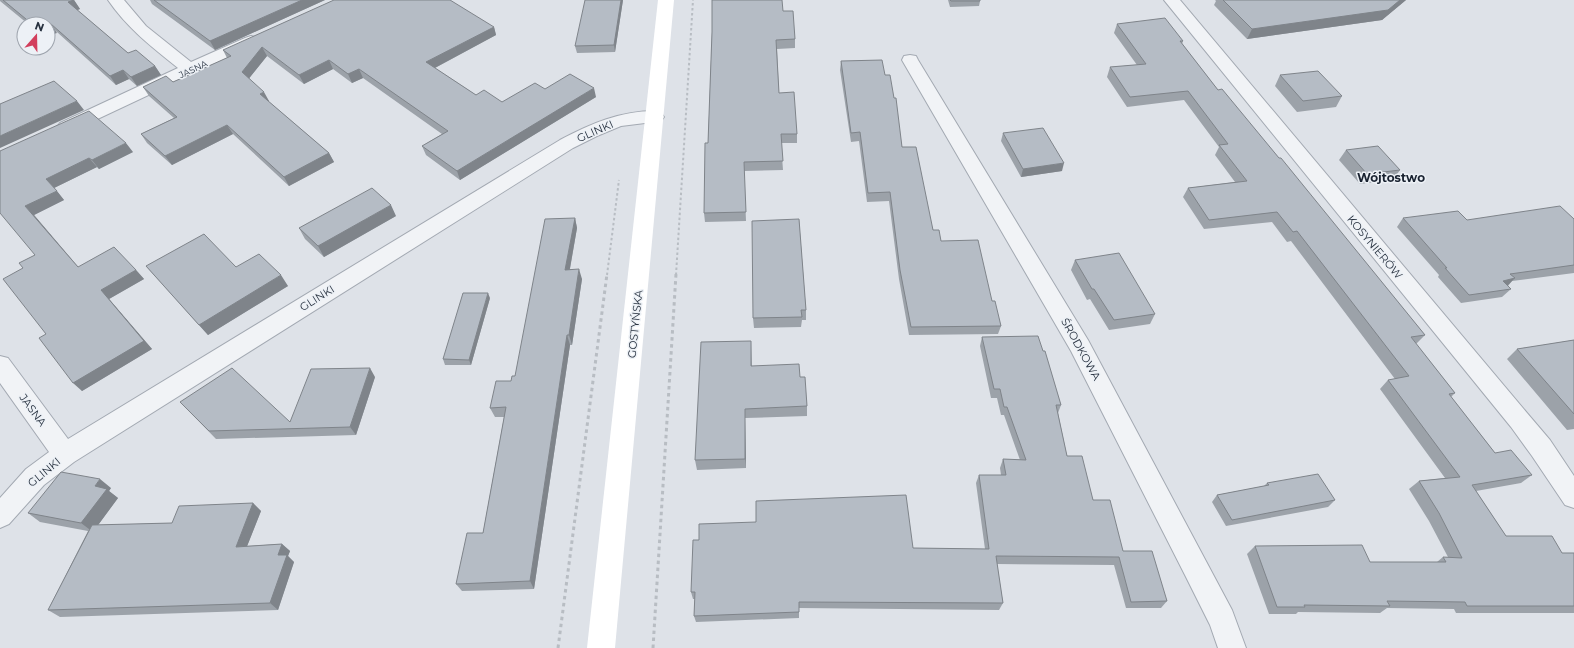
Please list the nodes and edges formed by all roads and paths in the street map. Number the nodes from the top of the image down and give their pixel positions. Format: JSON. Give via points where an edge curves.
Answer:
{"nodes":[{"id":1,"x":116,"y":0,"type":"edge"},
{"id":2,"x":666,"y":0,"type":"edge"},
{"id":3,"x":693,"y":0,"type":"edge"},
{"id":4,"x":1172,"y":0,"type":"edge"},
{"id":5,"x":262,"y":36,"type":"edge"},
{"id":6,"x":910,"y":60,"type":"dead end"},
{"id":7,"x":190,"y":70,"type":"junction"},
{"id":8,"x":655,"y":117,"type":"junction"},
{"id":9,"x":49,"y":134,"type":"edge"},
{"id":10,"x":620,"y":174,"type":"dead end"},
{"id":11,"x":0,"y":365,"type":"edge"},
{"id":12,"x":65,"y":454,"type":"junction"},
{"id":13,"x":1574,"y":497,"type":"edge"},
{"id":14,"x":0,"y":516,"type":"edge"},
{"id":15,"x":558,"y":648,"type":"edge"},
{"id":16,"x":601,"y":648,"type":"edge"},
{"id":17,"x":653,"y":648,"type":"edge"},
{"id":18,"x":1232,"y":648,"type":"edge"}],
"edges":[{"from":1,"to":7,"type":"street","via":[[136,24]]},
{"from":2,"to":8,"type":"street","name":"GOSTYŃSKA"},
{"from":3,"to":17,"type":"path"},
{"from":4,"to":13,"type":"street","name":"KOSYNIERÓW","via":[[1519,420],[1546,454]]},
{"from":5,"to":7,"type":"street","name":"JASNA"},
{"from":6,"to":18,"type":"street","name":"ŚRODKOWA","via":[[1080,346],[1195,566],[1222,620]]},
{"from":7,"to":9,"type":"street","name":"JASNA"},
{"from":8,"to":12,"type":"street","name":"GLINKI","via":[[628,118],[565,145]]},
{"from":8,"to":16,"type":"street","name":"GOSTYŃSKA"},
{"from":10,"to":15,"type":"path"},
{"from":11,"to":12,"type":"street","name":"JASNA"},
{"from":12,"to":14,"type":"street","name":"GLINKI","via":[[35,477]]}]}
